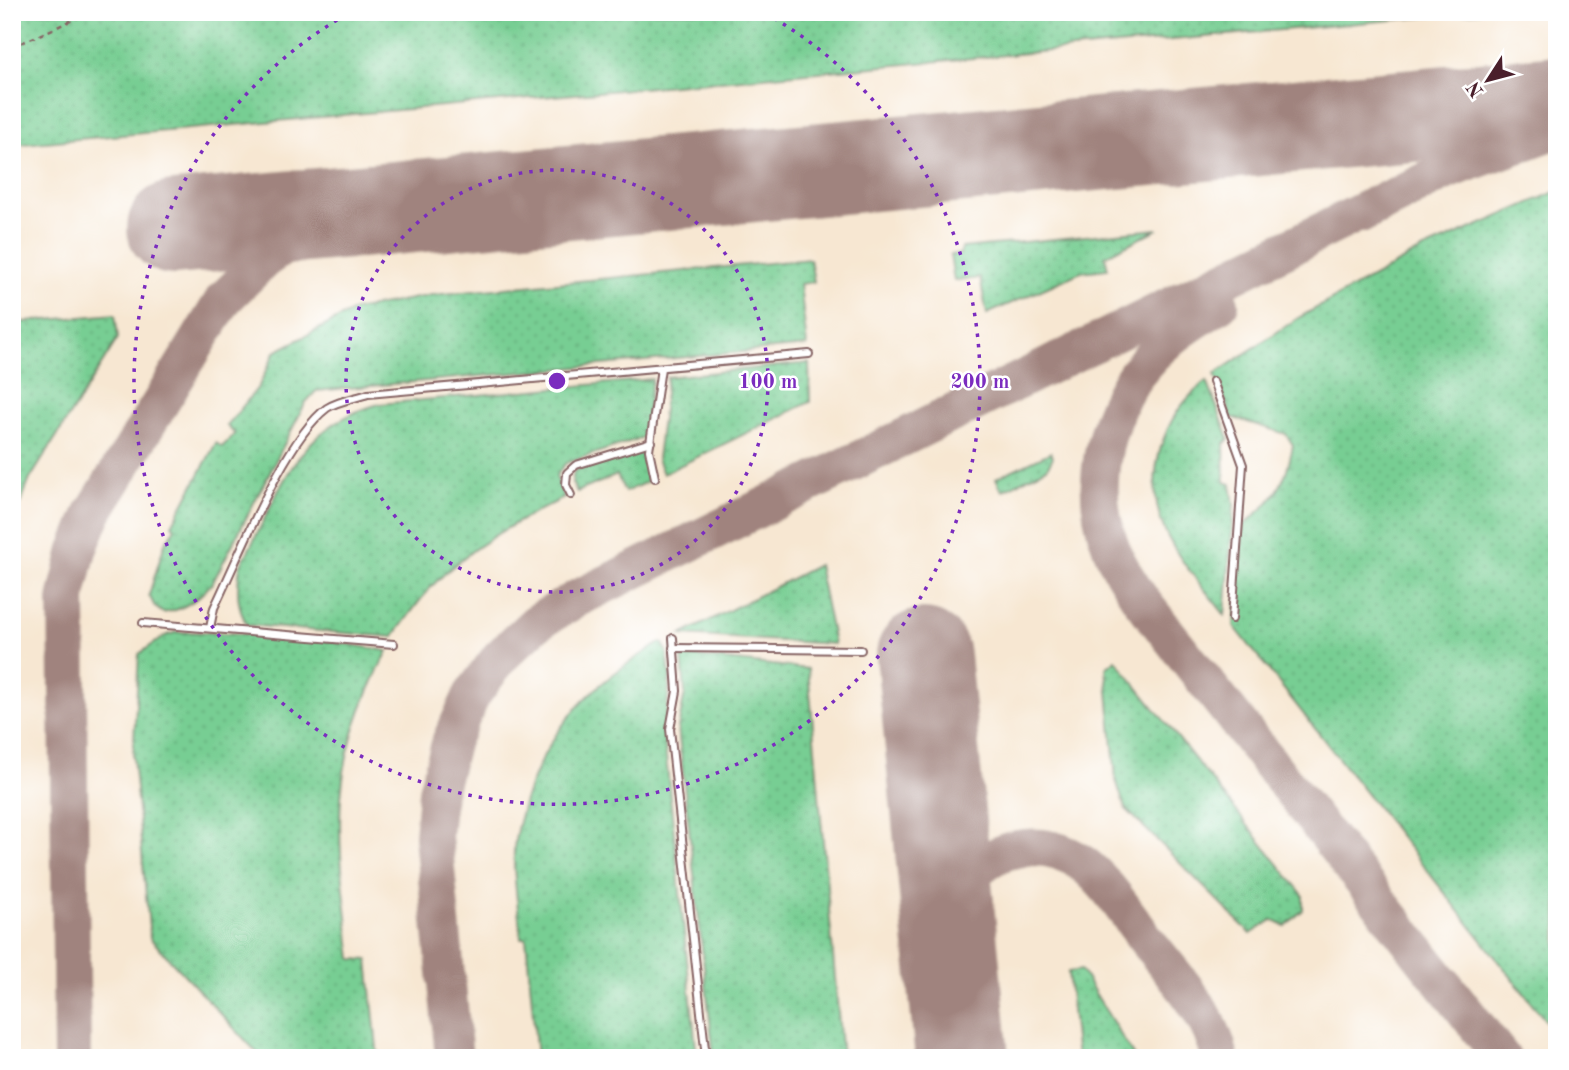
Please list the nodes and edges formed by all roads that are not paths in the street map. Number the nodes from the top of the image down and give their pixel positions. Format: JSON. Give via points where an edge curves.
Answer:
{"nodes":[{"id":1,"x":809,"y":355,"type":"dead end"},
{"id":2,"x":660,"y":368,"type":"junction"},
{"id":3,"x":1213,"y":381,"type":"dead end"},
{"id":4,"x":651,"y":442,"type":"junction"},
{"id":5,"x":655,"y":478,"type":"dead end"},
{"id":6,"x":571,"y":495,"type":"dead end"},
{"id":7,"x":1232,"y":619,"type":"dead end"},
{"id":8,"x":143,"y":623,"type":"dead end"},
{"id":9,"x":210,"y":628,"type":"junction"},
{"id":10,"x":673,"y":638,"type":"dead end"},
{"id":11,"x":394,"y":643,"type":"dead end"},
{"id":12,"x":673,"y":648,"type":"junction"},
{"id":13,"x":861,"y":650,"type":"dead end"},
{"id":14,"x":706,"y":1058,"type":"edge"}],
"edges":[{"from":1,"to":2,"type":"lane"},
{"from":2,"to":4,"type":"lane"},
{"from":2,"to":9,"type":"lane","via":[[368,394],[329,407],[302,434],[277,477],[214,608]]},
{"from":3,"to":7,"type":"lane","via":[[1243,466]]},
{"from":4,"to":5,"type":"lane"},
{"from":4,"to":6,"type":"lane","via":[[576,465],[567,473]]},
{"from":8,"to":9,"type":"lane"},
{"from":9,"to":11,"type":"lane"},
{"from":10,"to":12,"type":"lane"},
{"from":12,"to":13,"type":"lane"},
{"from":12,"to":14,"type":"lane","via":[[677,691],[670,729]]}]}
